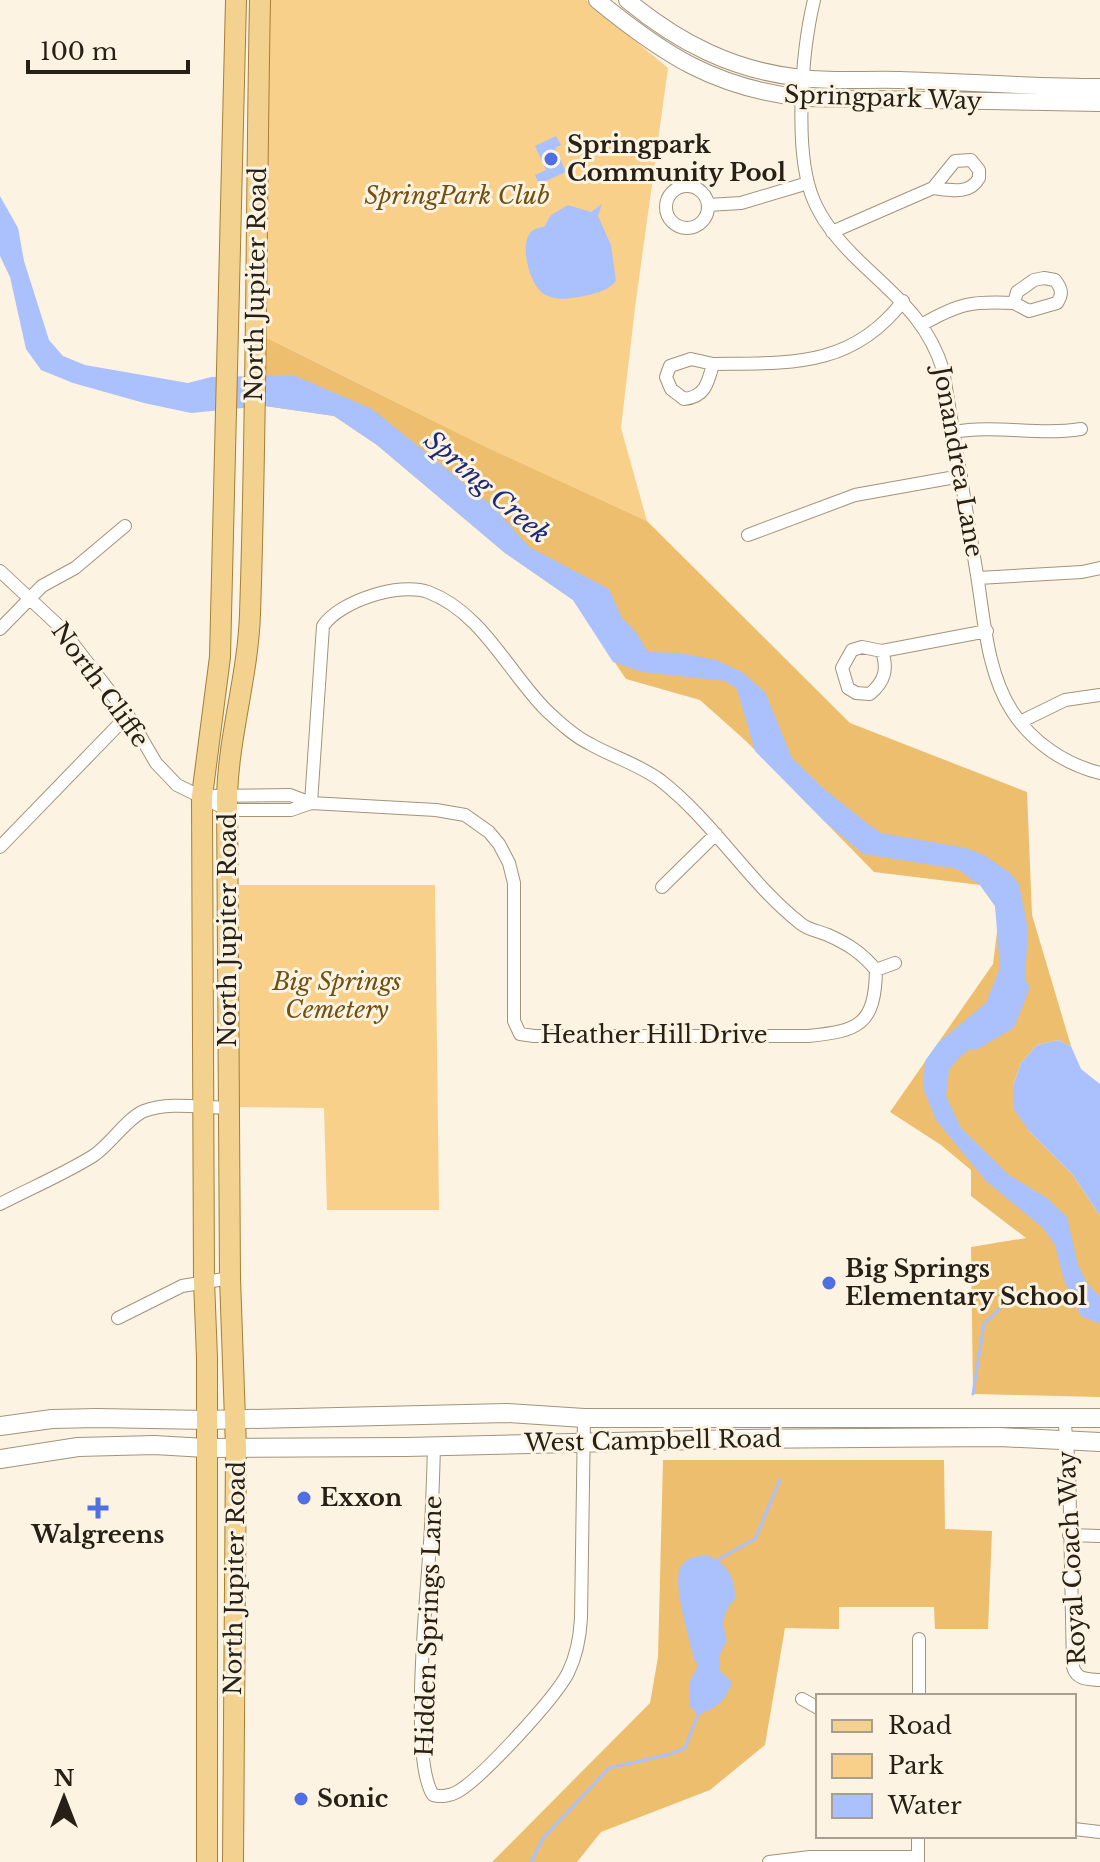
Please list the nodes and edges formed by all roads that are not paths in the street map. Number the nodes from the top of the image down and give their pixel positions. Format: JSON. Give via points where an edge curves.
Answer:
{"nodes":[{"id":1,"x":236,"y":0,"type":"edge"},
{"id":2,"x":260,"y":0,"type":"edge"},
{"id":3,"x":597,"y":0,"type":"edge"},
{"id":4,"x":627,"y":0,"type":"edge"},
{"id":5,"x":814,"y":0,"type":"edge"},
{"id":6,"x":805,"y":79,"type":"junction"},
{"id":7,"x":1100,"y":87,"type":"edge"},
{"id":8,"x":235,"y":95,"type":"junction"},
{"id":9,"x":258,"y":95,"type":"junction"},
{"id":10,"x":803,"y":98,"type":"junction"},
{"id":11,"x":1100,"y":103,"type":"edge"},
{"id":12,"x":808,"y":183,"type":"junction"},
{"id":13,"x":933,"y":188,"type":"dead end"},
{"id":14,"x":708,"y":205,"type":"dead end"},
{"id":15,"x":832,"y":232,"type":"junction"},
{"id":16,"x":903,"y":301,"type":"junction"},
{"id":17,"x":1014,"y":303,"type":"dead end"},
{"id":18,"x":923,"y":324,"type":"junction"},
{"id":19,"x":713,"y":364,"type":"dead end"},
{"id":20,"x":1081,"y":429,"type":"dead end"},
{"id":21,"x":953,"y":432,"type":"junction"},
{"id":22,"x":961,"y":476,"type":"junction"},
{"id":23,"x":125,"y":526,"type":"dead end"},
{"id":24,"x":748,"y":535,"type":"dead end"},
{"id":25,"x":1100,"y":568,"type":"edge"},
{"id":26,"x":0,"y":571,"type":"edge"},
{"id":27,"x":978,"y":578,"type":"junction"},
{"id":28,"x":30,"y":598,"type":"junction"},
{"id":29,"x":0,"y":629,"type":"edge"},
{"id":30,"x":987,"y":631,"type":"junction"},
{"id":31,"x":882,"y":651,"type":"dead end"},
{"id":32,"x":1100,"y":695,"type":"edge"},
{"id":33,"x":128,"y":715,"type":"junction"},
{"id":34,"x":1020,"y":722,"type":"junction"},
{"id":35,"x":1100,"y":773,"type":"edge"},
{"id":36,"x":202,"y":796,"type":"junction"},
{"id":37,"x":227,"y":802,"type":"junction"},
{"id":38,"x":311,"y":803,"type":"junction"},
{"id":39,"x":716,"y":834,"type":"junction"},
{"id":40,"x":0,"y":847,"type":"edge"},
{"id":41,"x":662,"y":887,"type":"dead end"},
{"id":42,"x":895,"y":963,"type":"dead end"},
{"id":43,"x":876,"y":970,"type":"junction"},
{"id":44,"x":204,"y":1108,"type":"junction"},
{"id":45,"x":230,"y":1108,"type":"junction"},
{"id":46,"x":0,"y":1204,"type":"edge"},
{"id":47,"x":230,"y":1278,"type":"junction"},
{"id":48,"x":204,"y":1281,"type":"junction"},
{"id":49,"x":118,"y":1318,"type":"dead end"},
{"id":50,"x":1064,"y":1416,"type":"junction"},
{"id":51,"x":584,"y":1418,"type":"junction"},
{"id":52,"x":1100,"y":1418,"type":"edge"},
{"id":53,"x":235,"y":1419,"type":"junction"},
{"id":54,"x":740,"y":1419,"type":"junction"},
{"id":55,"x":207,"y":1420,"type":"junction"},
{"id":56,"x":0,"y":1426,"type":"edge"},
{"id":57,"x":740,"y":1439,"type":"junction"},
{"id":58,"x":1066,"y":1440,"type":"junction"},
{"id":59,"x":1100,"y":1442,"type":"edge"},
{"id":60,"x":585,"y":1443,"type":"junction"},
{"id":61,"x":434,"y":1446,"type":"junction"},
{"id":62,"x":206,"y":1448,"type":"junction"},
{"id":63,"x":236,"y":1448,"type":"junction"},
{"id":64,"x":0,"y":1459,"type":"edge"},
{"id":65,"x":1069,"y":1535,"type":"junction"},
{"id":66,"x":1100,"y":1536,"type":"edge"},
{"id":67,"x":919,"y":1639,"type":"dead end"},
{"id":68,"x":1100,"y":1680,"type":"edge"},
{"id":69,"x":919,"y":1694,"type":"edge"},
{"id":70,"x":802,"y":1699,"type":"dead end"},
{"id":71,"x":816,"y":1707,"type":"edge"},
{"id":72,"x":207,"y":1765,"type":"junction"},
{"id":73,"x":234,"y":1766,"type":"junction"},
{"id":74,"x":1076,"y":1829,"type":"edge"},
{"id":75,"x":1100,"y":1832,"type":"edge"},
{"id":76,"x":918,"y":1838,"type":"edge"},
{"id":77,"x":918,"y":1859,"type":"edge"},
{"id":78,"x":207,"y":1862,"type":"edge"},
{"id":79,"x":233,"y":1862,"type":"edge"},
{"id":80,"x":769,"y":1862,"type":"edge"}],
"edges":[{"from":1,"to":8,"type":"main road","name":"North Jupiter Road"},
{"from":2,"to":9,"type":"main road","name":"North Jupiter Road"},
{"from":3,"to":10,"type":"street","name":"Springpark Way","via":[[692,68],[747,89]]},
{"from":4,"to":6,"type":"street","name":"Springpark Way","via":[[707,53],[752,70]]},
{"from":5,"to":6,"type":"street","name":"Jonandrea Lane"},
{"from":6,"to":7,"type":"street","name":"Springpark Way"},
{"from":6,"to":10,"type":"street","name":"Jonandrea Lane"},
{"from":8,"to":9,"type":"main road"},
{"from":8,"to":36,"type":"main road","name":"North Jupiter Road","via":[[220,657]]},
{"from":9,"to":37,"type":"main road","name":"North Jupiter Road","via":[[250,618]]},
{"from":10,"to":11,"type":"street","name":"Springpark Way"},
{"from":10,"to":12,"type":"street","name":"Jonandrea Lane"},
{"from":12,"to":14,"type":"street","via":[[758,200]]},
{"from":12,"to":15,"type":"street","name":"Jonandrea Lane"},
{"from":13,"to":15,"type":"street"},
{"from":15,"to":16,"type":"street","name":"Jonandrea Lane"},
{"from":16,"to":18,"type":"street","name":"Jonandrea Lane"},
{"from":16,"to":19,"type":"street","via":[[860,341],[815,360]]},
{"from":17,"to":18,"type":"street","via":[[978,301]]},
{"from":18,"to":21,"type":"street","name":"Jonandrea Lane","via":[[943,370]]},
{"from":20,"to":21,"type":"street"},
{"from":21,"to":22,"type":"street","name":"Jonandrea Lane"},
{"from":22,"to":24,"type":"street","via":[[855,495]]},
{"from":22,"to":27,"type":"street","name":"Jonandrea Lane"},
{"from":23,"to":28,"type":"street"},
{"from":25,"to":27,"type":"street"},
{"from":26,"to":28,"type":"street","name":"North Cliffe"},
{"from":27,"to":30,"type":"street","name":"Jonandrea Lane"},
{"from":28,"to":29,"type":"street"},
{"from":28,"to":33,"type":"street","name":"North Cliffe","via":[[60,627]]},
{"from":30,"to":31,"type":"street"},
{"from":30,"to":34,"type":"street","name":"Jonandrea Lane","via":[[999,686]]},
{"from":32,"to":34,"type":"street","via":[[1065,700]]},
{"from":33,"to":36,"type":"street","name":"North Cliffe","via":[[166,775]]},
{"from":33,"to":40,"type":"street"},
{"from":34,"to":35,"type":"street","name":"Jonandrea Lane","via":[[1054,753]]},
{"from":36,"to":37,"type":"street","name":"Heather Hill Drive","via":[[214,805]]},
{"from":36,"to":44,"type":"main road","name":"North Jupiter Road"},
{"from":37,"to":38,"type":"street","name":"Heather Hill Drive","via":[[291,810]]},
{"from":37,"to":45,"type":"main road","name":"North Jupiter Road"},
{"from":38,"to":39,"type":"street","via":[[323,626],[340,609],[389,590],[420,589],[444,600],[476,626],[569,731],[661,781]]},
{"from":38,"to":43,"type":"street","name":"Heather Hill Drive","via":[[457,813],[489,832],[509,863],[514,883],[514,1021],[520,1034],[845,1032],[872,1008]]},
{"from":39,"to":41,"type":"street"},
{"from":39,"to":43,"type":"street","via":[[780,907],[804,927],[862,953]]},
{"from":42,"to":43,"type":"street"},
{"from":44,"to":45,"type":"street"},
{"from":44,"to":46,"type":"street","via":[[141,1112],[91,1157]]},
{"from":44,"to":48,"type":"main road","name":"North Jupiter Road"},
{"from":45,"to":47,"type":"main road","name":"North Jupiter Road"},
{"from":47,"to":48,"type":"street"},
{"from":47,"to":53,"type":"main road","name":"North Jupiter Road"},
{"from":48,"to":49,"type":"street","via":[[182,1286]]},
{"from":48,"to":55,"type":"main road","name":"North Jupiter Road"},
{"from":50,"to":52,"type":"main road","name":"West Campbell Road"},
{"from":50,"to":54,"type":"main road","name":"West Campbell Road"},
{"from":50,"to":58,"type":"street","name":"Royal Coach Way"},
{"from":51,"to":53,"type":"main road","name":"West Campbell Road","via":[[507,1413]]},
{"from":51,"to":54,"type":"main road","name":"West Campbell Road"},
{"from":51,"to":60,"type":"street"},
{"from":53,"to":55,"type":"main road","name":"West Campbell Road"},
{"from":53,"to":63,"type":"main road","name":"North Jupiter Road"},
{"from":54,"to":57,"type":"main road"},
{"from":55,"to":56,"type":"main road","name":"West Campbell Road","via":[[52,1419]]},
{"from":55,"to":62,"type":"main road","name":"North Jupiter Road"},
{"from":57,"to":58,"type":"main road","name":"West Campbell Road"},
{"from":57,"to":60,"type":"main road","name":"West Campbell Road"},
{"from":58,"to":59,"type":"main road","name":"West Campbell Road"},
{"from":58,"to":65,"type":"street","name":"Royal Coach Way"},
{"from":60,"to":61,"type":"main road","name":"West Campbell Road"},
{"from":60,"to":61,"type":"street","name":"Hidden Springs Lane","via":[[580,1640],[573,1662],[557,1691],[493,1760],[457,1792],[440,1797],[427,1786],[422,1714]]},
{"from":61,"to":63,"type":"main road","name":"West Campbell Road"},
{"from":62,"to":63,"type":"main road","name":"West Campbell Road"},
{"from":62,"to":64,"type":"main road","name":"West Campbell Road","via":[[78,1447]]},
{"from":62,"to":72,"type":"main road","name":"North Jupiter Road"},
{"from":63,"to":73,"type":"main road","name":"North Jupiter Road"},
{"from":65,"to":66,"type":"street"},
{"from":65,"to":68,"type":"street","name":"Royal Coach Way","via":[[1073,1667],[1079,1677]]},
{"from":67,"to":69,"type":"street"},
{"from":70,"to":71,"type":"street"},
{"from":72,"to":73,"type":"main road"},
{"from":72,"to":78,"type":"main road","name":"North Jupiter Road"},
{"from":73,"to":79,"type":"main road","name":"North Jupiter Road"},
{"from":74,"to":75,"type":"street"},
{"from":76,"to":77,"type":"street"},
{"from":77,"to":80,"type":"street","via":[[810,1857]]}]}
